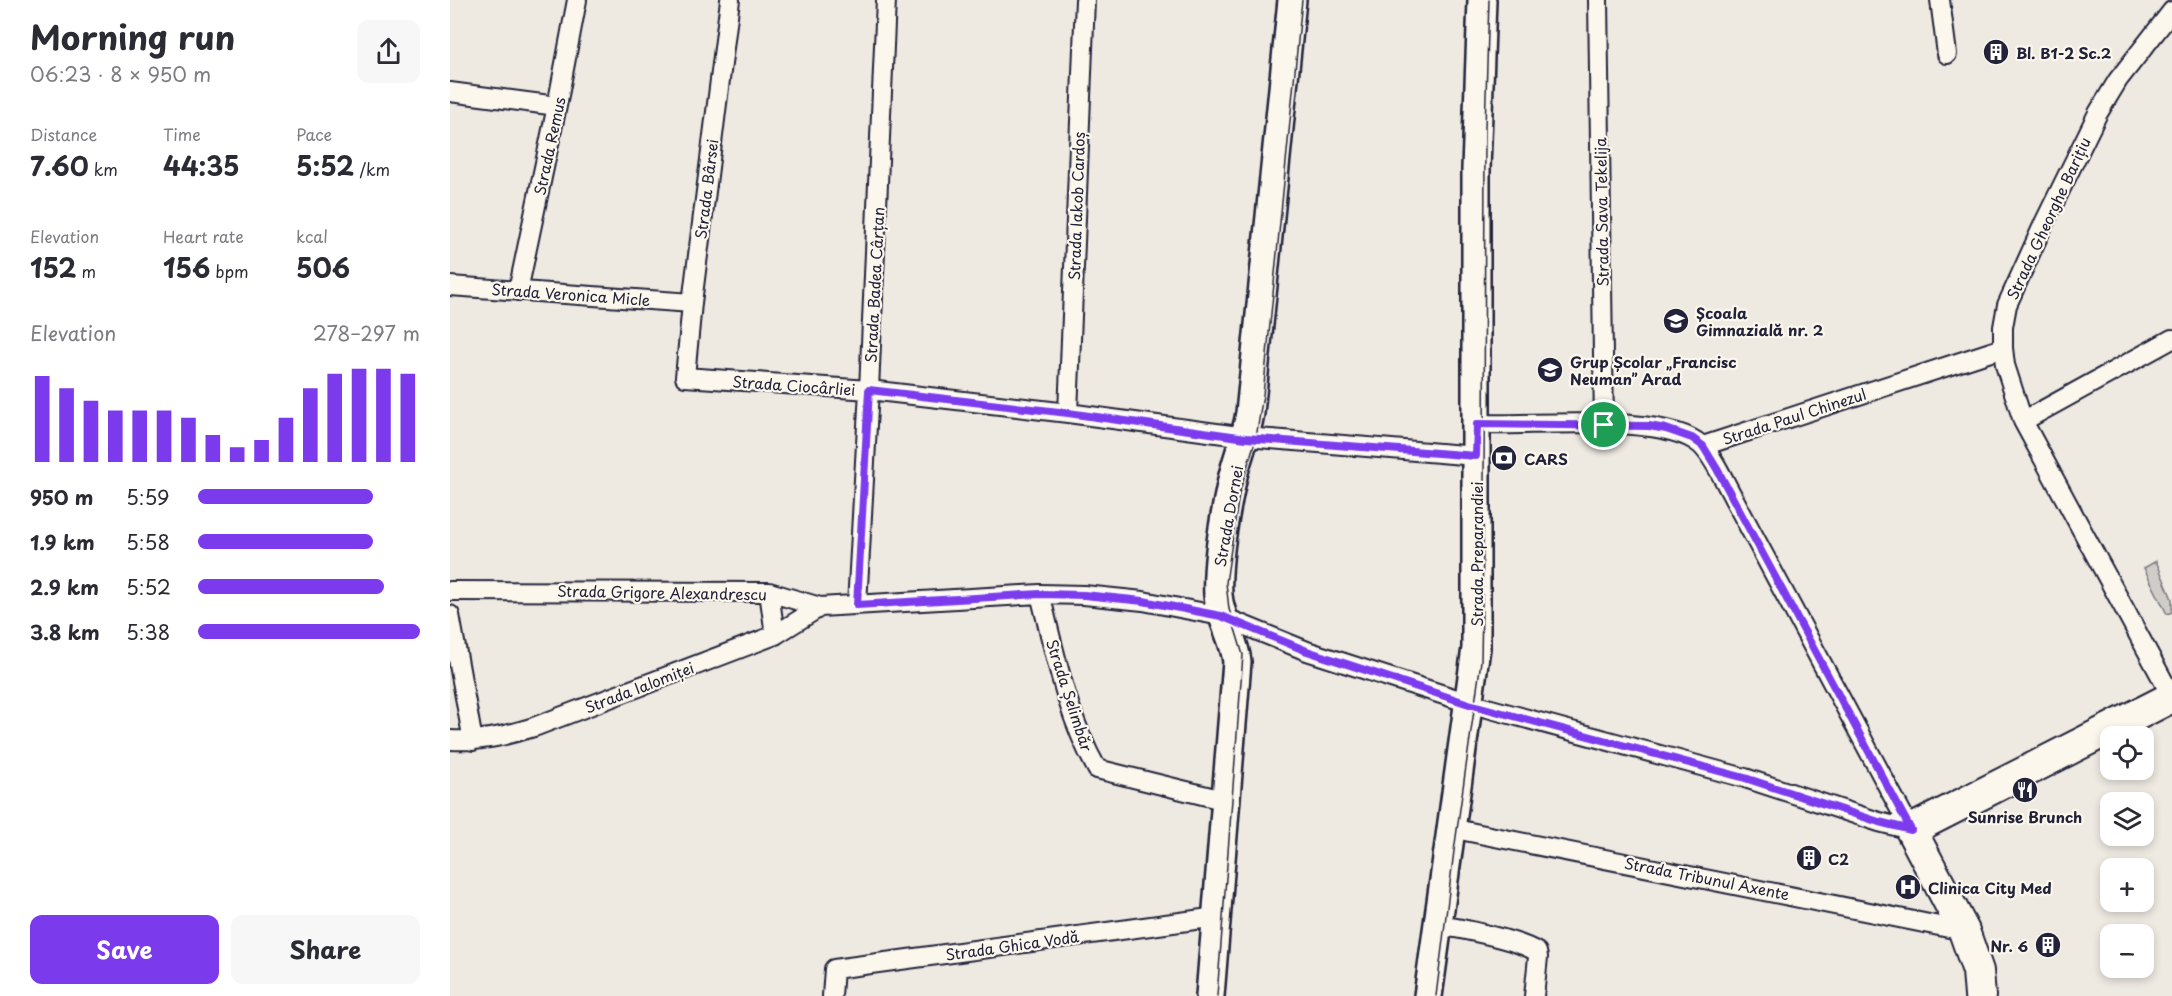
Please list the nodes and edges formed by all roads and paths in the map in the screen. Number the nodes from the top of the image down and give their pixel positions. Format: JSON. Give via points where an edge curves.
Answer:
{"nodes":[{"id":1,"x":577,"y":0,"type":"edge"},
{"id":2,"x":730,"y":0,"type":"edge"},
{"id":3,"x":885,"y":0,"type":"edge"},
{"id":4,"x":1085,"y":0,"type":"edge"},
{"id":5,"x":1292,"y":0,"type":"edge"},
{"id":6,"x":1482,"y":0,"type":"edge"},
{"id":7,"x":1598,"y":0,"type":"edge"},
{"id":8,"x":1940,"y":0,"type":"edge"},
{"id":9,"x":2172,"y":11,"type":"edge"},
{"id":10,"x":1947,"y":54,"type":"dead end"},
{"id":11,"x":450,"y":92,"type":"edge"},
{"id":12,"x":557,"y":106,"type":"junction"},
{"id":13,"x":450,"y":285,"type":"edge"},
{"id":14,"x":518,"y":291,"type":"junction"},
{"id":15,"x":692,"y":303,"type":"junction"},
{"id":16,"x":2172,"y":339,"type":"edge"},
{"id":17,"x":2003,"y":348,"type":"junction"},
{"id":18,"x":685,"y":377,"type":"joint"},
{"id":19,"x":869,"y":390,"type":"junction"},
{"id":20,"x":1068,"y":413,"type":"junction"},
{"id":21,"x":2024,"y":421,"type":"junction"},
{"id":22,"x":1477,"y":424,"type":"junction"},
{"id":23,"x":1604,"y":425,"type":"junction"},
{"id":24,"x":1246,"y":438,"type":"junction"},
{"id":25,"x":1703,"y":446,"type":"junction"},
{"id":26,"x":1476,"y":456,"type":"junction"},
{"id":27,"x":450,"y":591,"type":"edge"},
{"id":28,"x":769,"y":592,"type":"junction"},
{"id":29,"x":1040,"y":594,"type":"junction"},
{"id":30,"x":857,"y":605,"type":"junction"},
{"id":31,"x":820,"y":607,"type":"junction"},
{"id":32,"x":450,"y":615,"type":"edge"},
{"id":33,"x":1221,"y":616,"type":"junction"},
{"id":34,"x":775,"y":635,"type":"junction"},
{"id":35,"x":2172,"y":697,"type":"edge"},
{"id":36,"x":1469,"y":704,"type":"junction"},
{"id":37,"x":450,"y":740,"type":"edge"},
{"id":38,"x":473,"y":741,"type":"junction"},
{"id":39,"x":1227,"y":801,"type":"junction"},
{"id":40,"x":1450,"y":828,"type":"junction"},
{"id":41,"x":1911,"y":830,"type":"junction"},
{"id":42,"x":1217,"y":917,"type":"junction"},
{"id":43,"x":1437,"y":925,"type":"junction"},
{"id":44,"x":1964,"y":931,"type":"junction"},
{"id":45,"x":832,"y":996,"type":"edge"},
{"id":46,"x":1210,"y":996,"type":"edge"},
{"id":47,"x":1428,"y":996,"type":"edge"},
{"id":48,"x":1533,"y":996,"type":"edge"},
{"id":49,"x":1980,"y":996,"type":"edge"}],
"edges":[{"from":1,"to":12,"type":"street","name":"Strada Remus"},
{"from":2,"to":15,"type":"street","name":"Strada Bârsei"},
{"from":3,"to":19,"type":"street","name":"Strada Badea Cârțan"},
{"from":4,"to":20,"type":"street","name":"Strada Iakob Cardoș"},
{"from":5,"to":24,"type":"main road","name":"Strada Dornei"},
{"from":6,"to":22,"type":"main road","name":"Strada Preparandiei","via":[[1476,169]]},
{"from":7,"to":23,"type":"street","name":"Strada Sava Tekelija"},
{"from":8,"to":10,"type":"street"},
{"from":9,"to":17,"type":"street","name":"Strada Gheorghe Barițiu","via":[[2118,80],[2098,113],[2007,305]]},
{"from":11,"to":12,"type":"street"},
{"from":12,"to":14,"type":"street","name":"Strada Remus"},
{"from":13,"to":14,"type":"street","name":"Strada Veronica Micle"},
{"from":14,"to":15,"type":"street","name":"Strada Veronica Micle"},
{"from":15,"to":18,"type":"street","name":"Strada Bârsei"},
{"from":16,"to":21,"type":"street"},
{"from":17,"to":21,"type":"street","name":"Strada Gheorghe Barițiu"},
{"from":17,"to":25,"type":"street","name":"Strada Paul Chinezul"},
{"from":18,"to":19,"type":"street","name":"Strada Ciocârliei"},
{"from":19,"to":20,"type":"street","name":"Strada Ciocârliei"},
{"from":19,"to":30,"type":"street","name":"Strada Badea Cârțan"},
{"from":20,"to":24,"type":"street","name":"Strada Ciocârliei"},
{"from":21,"to":35,"type":"street","name":"Strada Gheorghe Barițiu"},
{"from":22,"to":23,"type":"street","name":"Strada Paul Chinezul"},
{"from":22,"to":26,"type":"main road","name":"Strada Preparandiei"},
{"from":23,"to":25,"type":"street","name":"Strada Paul Chinezul","via":[[1666,429]]},
{"from":24,"to":26,"type":"street","name":"Strada Ciocârliei"},
{"from":24,"to":33,"type":"main road","name":"Strada Dornei","via":[[1232,479],[1224,531],[1218,575]]},
{"from":25,"to":41,"type":"street"},
{"from":26,"to":36,"type":"main road","name":"Strada Preparandiei","via":[[1476,648]]},
{"from":27,"to":28,"type":"street","name":"Strada Grigore Alexandrescu"},
{"from":28,"to":31,"type":"street","name":"Strada Grigore Alexandrescu"},
{"from":28,"to":34,"type":"street"},
{"from":29,"to":30,"type":"street","name":"Strada Grigore Alexandrescu"},
{"from":29,"to":33,"type":"street","name":"Strada Grigore Alexandrescu","via":[[1143,601]]},
{"from":29,"to":39,"type":"street","name":"Strada Șelimbăr","via":[[1065,687],[1085,748],[1097,769]]},
{"from":30,"to":31,"type":"street","name":"Strada Grigore Alexandrescu"},
{"from":31,"to":34,"type":"street","name":"Strada Ialomiței"},
{"from":32,"to":38,"type":"street"},
{"from":33,"to":36,"type":"street","name":"Strada Grigore Alexandrescu","via":[[1307,651]]},
{"from":33,"to":39,"type":"main road","name":"Strada Dornei","via":[[1237,662]]},
{"from":34,"to":38,"type":"street","name":"Strada Ialomiței","via":[[534,727]]},
{"from":35,"to":41,"type":"main road"},
{"from":36,"to":40,"type":"main road","name":"Strada Preparandiei"},
{"from":36,"to":41,"type":"street","name":"Strada Grigore Alexandrescu","via":[[1745,778]]},
{"from":37,"to":38,"type":"street","name":"Strada Ialomiței"},
{"from":39,"to":42,"type":"main road","name":"Strada Dornei"},
{"from":40,"to":43,"type":"main road","name":"Strada Preparandiei"},
{"from":40,"to":44,"type":"street","name":"Strada Tribunul Axente"},
{"from":41,"to":44,"type":"main road"},
{"from":42,"to":45,"type":"street","name":"Strada Ghica Vodă","via":[[834,969]]},
{"from":42,"to":46,"type":"main road","name":"Strada Dornei"},
{"from":43,"to":47,"type":"main road","name":"Strada Preparandiei"},
{"from":43,"to":48,"type":"street","via":[[1537,952]]},
{"from":44,"to":49,"type":"main road","via":[[1978,971]]}]}
